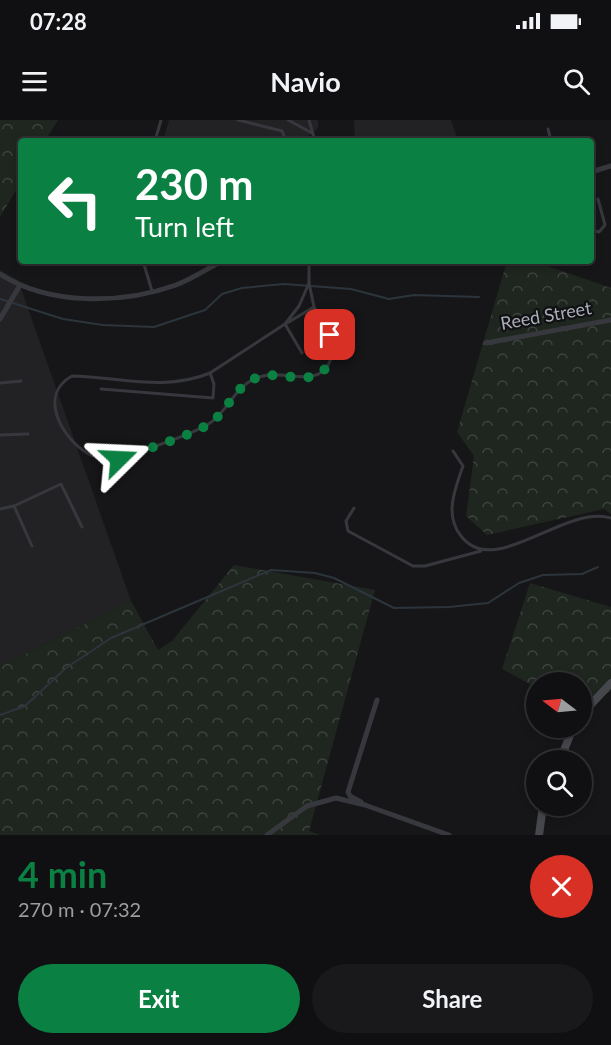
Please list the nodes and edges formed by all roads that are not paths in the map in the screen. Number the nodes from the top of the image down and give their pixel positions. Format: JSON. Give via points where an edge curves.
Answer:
{"nodes":[{"id":1,"x":161,"y":120,"type":"edge"},
{"id":2,"x":238,"y":120,"type":"edge"},
{"id":3,"x":288,"y":120,"type":"edge"},
{"id":4,"x":309,"y":120,"type":"edge"},
{"id":5,"x":548,"y":129,"type":"dead end"},
{"id":6,"x":312,"y":133,"type":"junction"},
{"id":7,"x":156,"y":138,"type":"edge"},
{"id":8,"x":285,"y":138,"type":"edge"},
{"id":9,"x":314,"y":138,"type":"edge"},
{"id":10,"x":550,"y":138,"type":"edge"},
{"id":11,"x":611,"y":166,"type":"edge"},
{"id":12,"x":594,"y":171,"type":"edge"},
{"id":13,"x":598,"y":199,"type":"dead end"},
{"id":14,"x":594,"y":230,"type":"edge"},
{"id":15,"x":144,"y":264,"type":"edge"},
{"id":16,"x":216,"y":264,"type":"edge"},
{"id":17,"x":309,"y":264,"type":"edge"},
{"id":18,"x":0,"y":274,"type":"edge"},
{"id":19,"x":309,"y":283,"type":"junction"},
{"id":20,"x":20,"y":285,"type":"junction"},
{"id":21,"x":152,"y":291,"type":"junction"},
{"id":22,"x":314,"y":307,"type":"junction"},
{"id":23,"x":0,"y":319,"type":"edge"},
{"id":24,"x":611,"y":320,"type":"edge"},
{"id":25,"x":286,"y":324,"type":"junction"},
{"id":26,"x":486,"y":342,"type":"dead end"},
{"id":27,"x":302,"y":353,"type":"dead end"},
{"id":28,"x":210,"y":373,"type":"junction"},
{"id":29,"x":21,"y":381,"type":"dead end"},
{"id":30,"x":0,"y":383,"type":"edge"},
{"id":31,"x":101,"y":388,"type":"dead end"},
{"id":32,"x":28,"y":434,"type":"dead end"},
{"id":33,"x":0,"y":435,"type":"edge"},
{"id":34,"x":453,"y":451,"type":"dead end"},
{"id":35,"x":14,"y":506,"type":"junction"},
{"id":36,"x":354,"y":508,"type":"dead end"},
{"id":37,"x":0,"y":509,"type":"edge"},
{"id":38,"x":611,"y":518,"type":"edge"},
{"id":39,"x":82,"y":526,"type":"dead end"},
{"id":40,"x":32,"y":546,"type":"dead end"},
{"id":41,"x":483,"y":550,"type":"junction"},
{"id":42,"x":611,"y":676,"type":"edge"},
{"id":43,"x":611,"y":683,"type":"edge"},
{"id":44,"x":377,"y":700,"type":"dead end"},
{"id":45,"x":592,"y":701,"type":"joint"},
{"id":46,"x":365,"y":804,"type":"junction"},
{"id":47,"x":542,"y":816,"type":"edge"},
{"id":48,"x":267,"y":835,"type":"edge"},
{"id":49,"x":449,"y":835,"type":"edge"},
{"id":50,"x":539,"y":835,"type":"edge"}],
"edges":[{"from":1,"to":7,"type":"lane"},
{"from":2,"to":8,"type":"lane","via":[[282,131]]},
{"from":3,"to":6,"type":"lane"},
{"from":4,"to":6,"type":"lane"},
{"from":5,"to":10,"type":"lane"},
{"from":6,"to":9,"type":"lane"},
{"from":11,"to":12,"type":"street"},
{"from":13,"to":14,"type":"lane","via":[[605,222],[602,231]]},
{"from":15,"to":21,"type":"lane"},
{"from":16,"to":21,"type":"street","via":[[177,284]]},
{"from":17,"to":19,"type":"lane"},
{"from":18,"to":20,"type":"street"},
{"from":19,"to":22,"type":"lane"},
{"from":19,"to":25,"type":"lane"},
{"from":20,"to":21,"type":"street","via":[[56,294],[106,299]]},
{"from":20,"to":23,"type":"street"},
{"from":22,"to":25,"type":"lane"},
{"from":22,"to":28,"type":"lane","via":[[334,347],[327,368],[310,377],[273,375],[249,381],[209,424],[119,459],[108,460],[85,452],[65,430],[53,402],[62,381],[72,376],[166,384],[183,383]]},
{"from":24,"to":26,"type":"street","name":"Reed Street"},
{"from":25,"to":27,"type":"lane"},
{"from":25,"to":28,"type":"lane"},
{"from":28,"to":31,"type":"lane","via":[[213,398]]},
{"from":29,"to":30,"type":"lane"},
{"from":32,"to":33,"type":"lane"},
{"from":34,"to":41,"type":"lane","via":[[463,466],[451,512],[455,529],[465,543]]},
{"from":35,"to":37,"type":"lane"},
{"from":35,"to":39,"type":"lane","via":[[61,484]]},
{"from":35,"to":40,"type":"lane"},
{"from":36,"to":41,"type":"lane","via":[[346,521],[348,531],[413,566]]},
{"from":38,"to":41,"type":"lane","via":[[578,518],[508,547]]},
{"from":42,"to":45,"type":"main road"},
{"from":43,"to":45,"type":"main road"},
{"from":44,"to":46,"type":"street","via":[[348,792]]},
{"from":46,"to":48,"type":"street","via":[[336,798],[307,806]]},
{"from":46,"to":49,"type":"street"},
{"from":47,"to":50,"type":"main road"}]}
